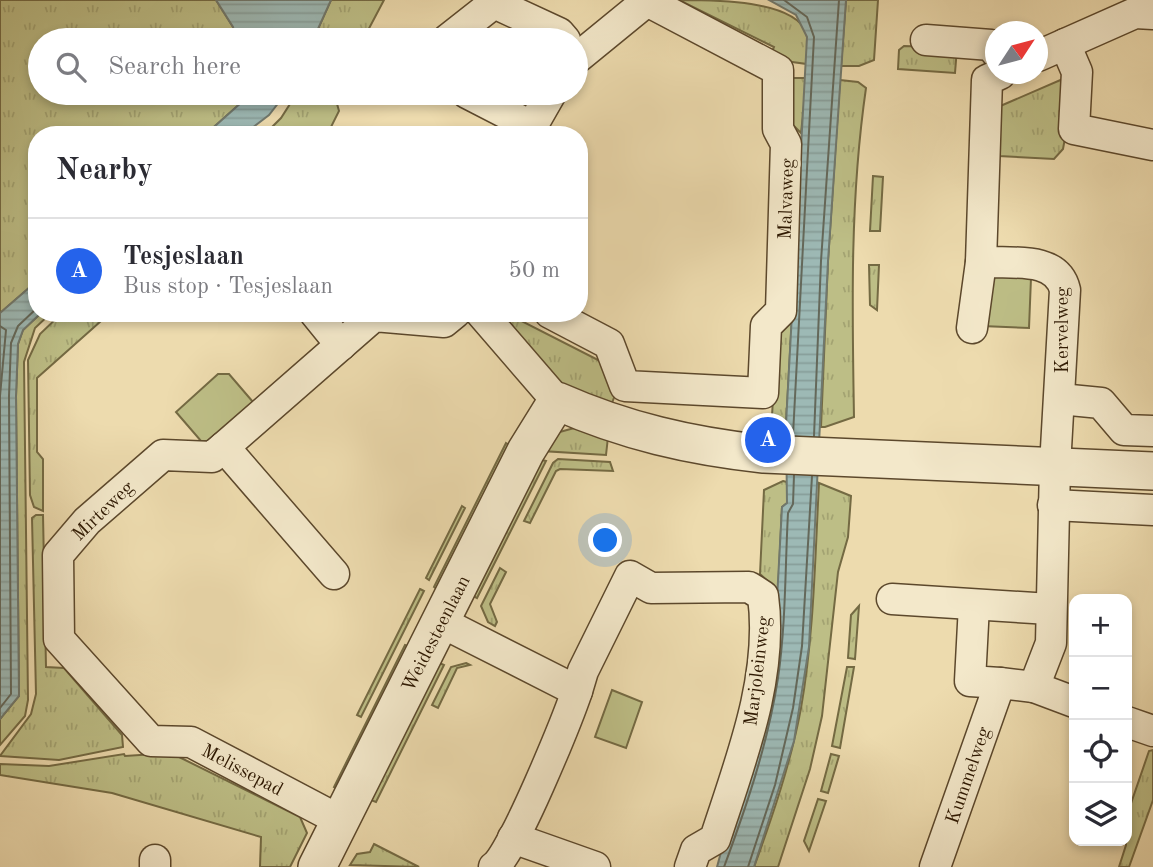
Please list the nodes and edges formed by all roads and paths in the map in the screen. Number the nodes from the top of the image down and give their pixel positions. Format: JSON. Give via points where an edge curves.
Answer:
{"nodes":[{"id":1,"x":1153,"y":14,"type":"edge"},
{"id":2,"x":462,"y":28,"type":"edge"},
{"id":3,"x":549,"y":28,"type":"edge"},
{"id":4,"x":926,"y":40,"type":"dead end"},
{"id":5,"x":588,"y":43,"type":"edge"},
{"id":6,"x":1066,"y":44,"type":"junction"},
{"id":7,"x":985,"y":45,"type":"edge"},
{"id":8,"x":1048,"y":52,"type":"edge"},
{"id":9,"x":993,"y":84,"type":"edge"},
{"id":10,"x":487,"y":105,"type":"edge"},
{"id":11,"x":544,"y":105,"type":"edge"},
{"id":12,"x":522,"y":126,"type":"edge"},
{"id":13,"x":531,"y":126,"type":"edge"},
{"id":14,"x":1153,"y":145,"type":"edge"},
{"id":15,"x":981,"y":262,"type":"junction"},
{"id":16,"x":322,"y":322,"type":"edge"},
{"id":17,"x":367,"y":322,"type":"edge"},
{"id":18,"x":489,"y":322,"type":"edge"},
{"id":19,"x":567,"y":322,"type":"edge"},
{"id":20,"x":972,"y":328,"type":"dead end"},
{"id":21,"x":341,"y":345,"type":"junction"},
{"id":22,"x":1059,"y":399,"type":"junction"},
{"id":23,"x":557,"y":401,"type":"junction"},
{"id":24,"x":1153,"y":431,"type":"edge"},
{"id":25,"x":223,"y":447,"type":"junction"},
{"id":26,"x":1055,"y":466,"type":"junction"},
{"id":27,"x":1153,"y":471,"type":"edge"},
{"id":28,"x":1053,"y":505,"type":"junction"},
{"id":29,"x":1153,"y":510,"type":"edge"},
{"id":30,"x":334,"y":574,"type":"dead end"},
{"id":31,"x":892,"y":599,"type":"dead end"},
{"id":32,"x":974,"y":605,"type":"junction"},
{"id":33,"x":1050,"y":609,"type":"junction"},
{"id":34,"x":441,"y":622,"type":"junction"},
{"id":35,"x":59,"y":639,"type":"joint"},
{"id":36,"x":1000,"y":683,"type":"junction"},
{"id":37,"x":1034,"y":687,"type":"junction"},
{"id":38,"x":576,"y":691,"type":"junction"},
{"id":39,"x":1069,"y":700,"type":"edge"},
{"id":40,"x":1132,"y":724,"type":"edge"},
{"id":41,"x":1153,"y":731,"type":"edge"},
{"id":42,"x":341,"y":821,"type":"junction"},
{"id":43,"x":513,"y":838,"type":"junction"},
{"id":44,"x":317,"y":867,"type":"edge"},
{"id":45,"x":494,"y":867,"type":"edge"},
{"id":46,"x":595,"y":867,"type":"edge"},
{"id":47,"x":690,"y":867,"type":"edge"},
{"id":48,"x":935,"y":867,"type":"edge"}],
"edges":[{"from":1,"to":6,"type":"street","via":[[1135,13]]},
{"from":2,"to":3,"type":"street","name":"Malvaweg","via":[[494,2]]},
{"from":4,"to":7,"type":"street"},
{"from":5,"to":19,"type":"street","name":"Malvaweg","via":[[647,1],[778,70],[778,129],[786,144],[781,311],[766,326],[763,393],[625,386],[609,344]]},
{"from":6,"to":8,"type":"street"},
{"from":6,"to":14,"type":"street","via":[[1077,72],[1073,129]]},
{"from":9,"to":15,"type":"street"},
{"from":10,"to":12,"type":"street"},
{"from":11,"to":13,"type":"street"},
{"from":15,"to":20,"type":"street"},
{"from":15,"to":22,"type":"street","name":"Kervelweg","via":[[1047,265],[1062,279]]},
{"from":16,"to":21,"type":"street"},
{"from":17,"to":21,"type":"street","name":"Mirteweg"},
{"from":18,"to":23,"type":"street"},
{"from":21,"to":25,"type":"street","name":"Mirteweg"},
{"from":22,"to":24,"type":"street","via":[[1101,403],[1125,430]]},
{"from":22,"to":26,"type":"street","name":"Kervelweg"},
{"from":23,"to":26,"type":"street","via":[[600,420],[675,442],[764,454]]},
{"from":23,"to":34,"type":"street","name":"Weidesteenlaan","via":[[526,451]]},
{"from":25,"to":30,"type":"street"},
{"from":25,"to":35,"type":"street","name":"Mirteweg","via":[[212,457],[163,455],[87,520],[58,555]]},
{"from":26,"to":27,"type":"street"},
{"from":26,"to":28,"type":"street"},
{"from":28,"to":29,"type":"street"},
{"from":28,"to":33,"type":"street"},
{"from":31,"to":32,"type":"street"},
{"from":32,"to":33,"type":"street"},
{"from":32,"to":36,"type":"street","via":[[970,681]]},
{"from":33,"to":37,"type":"street","via":[[1051,643]]},
{"from":34,"to":38,"type":"street"},
{"from":34,"to":42,"type":"street","name":"Weidesteenlaan"},
{"from":35,"to":42,"type":"street","name":"Melissepad","via":[[151,741],[191,741]]},
{"from":36,"to":37,"type":"street"},
{"from":36,"to":48,"type":"street","name":"Kummelweg"},
{"from":37,"to":39,"type":"street"},
{"from":38,"to":43,"type":"street","name":"Marjoleinweg","via":[[565,727]]},
{"from":38,"to":47,"type":"street","name":"Marjoleinweg","via":[[630,576],[651,587],[749,587],[763,596],[766,620],[761,668],[745,747],[715,839],[696,850]]},
{"from":40,"to":41,"type":"street"},
{"from":42,"to":44,"type":"street","name":"Weidesteenlaan"},
{"from":43,"to":45,"type":"street","name":"Marjoleinweg"},
{"from":43,"to":46,"type":"street"}]}
